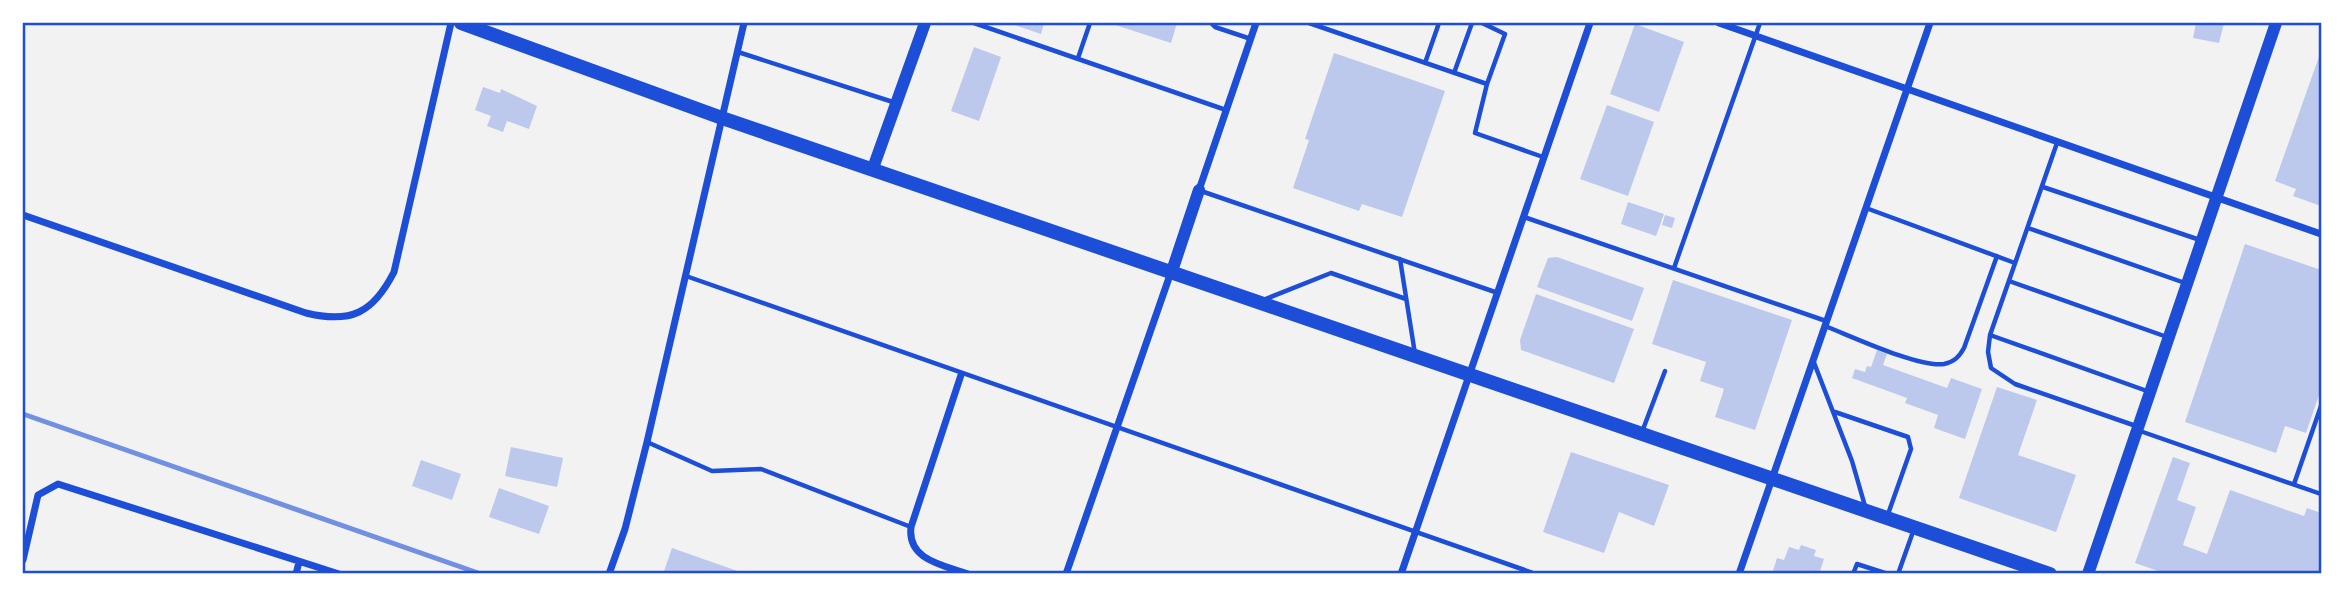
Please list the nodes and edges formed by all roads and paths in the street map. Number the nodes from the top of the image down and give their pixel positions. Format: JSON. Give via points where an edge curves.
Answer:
{"nodes":[{"id":1,"x":451,"y":23,"type":"edge"},
{"id":2,"x":461,"y":23,"type":"edge"},
{"id":3,"x":744,"y":23,"type":"edge"},
{"id":4,"x":925,"y":23,"type":"edge"},
{"id":5,"x":974,"y":23,"type":"edge"},
{"id":6,"x":1090,"y":23,"type":"edge"},
{"id":7,"x":1211,"y":23,"type":"edge"},
{"id":8,"x":1256,"y":23,"type":"edge"},
{"id":9,"x":1309,"y":23,"type":"edge"},
{"id":10,"x":1439,"y":23,"type":"edge"},
{"id":11,"x":1472,"y":23,"type":"edge"},
{"id":12,"x":1482,"y":23,"type":"edge"},
{"id":13,"x":1590,"y":23,"type":"edge"},
{"id":14,"x":1719,"y":23,"type":"edge"},
{"id":15,"x":1760,"y":23,"type":"edge"},
{"id":16,"x":1930,"y":23,"type":"edge"},
{"id":17,"x":2276,"y":23,"type":"edge"},
{"id":18,"x":1324,"y":25,"type":"edge"},
{"id":19,"x":1755,"y":35,"type":"junction"},
{"id":20,"x":1251,"y":39,"type":"junction"},
{"id":21,"x":737,"y":51,"type":"junction"},
{"id":22,"x":1078,"y":58,"type":"junction"},
{"id":23,"x":1425,"y":63,"type":"junction"},
{"id":24,"x":1454,"y":74,"type":"junction"},
{"id":25,"x":1486,"y":85,"type":"junction"},
{"id":26,"x":1908,"y":88,"type":"junction"},
{"id":27,"x":896,"y":103,"type":"junction"},
{"id":28,"x":1226,"y":110,"type":"junction"},
{"id":29,"x":722,"y":118,"type":"junction"},
{"id":30,"x":2057,"y":143,"type":"junction"},
{"id":31,"x":1544,"y":157,"type":"junction"},
{"id":32,"x":873,"y":169,"type":"junction"},
{"id":33,"x":2042,"y":187,"type":"junction"},
{"id":34,"x":1199,"y":190,"type":"junction"},
{"id":35,"x":2216,"y":196,"type":"junction"},
{"id":36,"x":1866,"y":208,"type":"junction"},
{"id":37,"x":23,"y":215,"type":"edge"},
{"id":38,"x":1523,"y":216,"type":"junction"},
{"id":39,"x":2028,"y":228,"type":"junction"},
{"id":40,"x":2321,"y":234,"type":"edge"},
{"id":41,"x":2201,"y":241,"type":"junction"},
{"id":42,"x":1997,"y":256,"type":"junction"},
{"id":43,"x":1400,"y":259,"type":"junction"},
{"id":44,"x":2015,"y":263,"type":"junction"},
{"id":45,"x":1674,"y":268,"type":"junction"},
{"id":46,"x":1172,"y":271,"type":"junction"},
{"id":47,"x":686,"y":276,"type":"junction"},
{"id":48,"x":2009,"y":281,"type":"junction"},
{"id":49,"x":2186,"y":284,"type":"junction"},
{"id":50,"x":1499,"y":293,"type":"junction"},
{"id":51,"x":1406,"y":299,"type":"junction"},
{"id":52,"x":1260,"y":302,"type":"junction"},
{"id":53,"x":1826,"y":324,"type":"junction"},
{"id":54,"x":1990,"y":335,"type":"junction"},
{"id":55,"x":2168,"y":337,"type":"junction"},
{"id":56,"x":1415,"y":355,"type":"junction"},
{"id":57,"x":1813,"y":360,"type":"junction"},
{"id":58,"x":1665,"y":371,"type":"dead end"},
{"id":59,"x":1470,"y":374,"type":"junction"},
{"id":60,"x":961,"y":375,"type":"junction"},
{"id":61,"x":2149,"y":392,"type":"junction"},
{"id":62,"x":2321,"y":406,"type":"edge"},
{"id":63,"x":1835,"y":412,"type":"junction"},
{"id":64,"x":2136,"y":428,"type":"junction"},
{"id":65,"x":1115,"y":429,"type":"junction"},
{"id":66,"x":1642,"y":433,"type":"junction"},
{"id":67,"x":647,"y":442,"type":"junction"},
{"id":68,"x":1773,"y":478,"type":"junction"},
{"id":69,"x":2294,"y":484,"type":"junction"},
{"id":70,"x":2321,"y":494,"type":"edge"},
{"id":71,"x":1866,"y":510,"type":"junction"},
{"id":72,"x":1887,"y":518,"type":"junction"},
{"id":73,"x":911,"y":527,"type":"junction"},
{"id":74,"x":1914,"y":527,"type":"junction"},
{"id":75,"x":1416,"y":531,"type":"junction"},
{"id":76,"x":23,"y":560,"type":"edge"},
{"id":77,"x":299,"y":562,"type":"junction"},
{"id":78,"x":296,"y":574,"type":"edge"},
{"id":79,"x":339,"y":574,"type":"edge"},
{"id":80,"x":609,"y":574,"type":"edge"},
{"id":81,"x":968,"y":574,"type":"edge"},
{"id":82,"x":1066,"y":574,"type":"edge"},
{"id":83,"x":1401,"y":574,"type":"edge"},
{"id":84,"x":1536,"y":574,"type":"edge"},
{"id":85,"x":1739,"y":574,"type":"edge"},
{"id":86,"x":1853,"y":574,"type":"edge"},
{"id":87,"x":1888,"y":574,"type":"edge"},
{"id":88,"x":1898,"y":574,"type":"edge"},
{"id":89,"x":2050,"y":574,"type":"edge"},
{"id":90,"x":2088,"y":574,"type":"edge"}],
"edges":[{"from":1,"to":37,"type":"street","via":[[394,272],[371,306],[354,315],[339,318],[306,313]]},
{"from":2,"to":29,"type":"main road"},
{"from":3,"to":21,"type":"street"},
{"from":4,"to":27,"type":"street"},
{"from":5,"to":22,"type":"lane"},
{"from":6,"to":22,"type":"lane"},
{"from":7,"to":20,"type":"lane"},
{"from":8,"to":20,"type":"street"},
{"from":9,"to":18,"type":"lane"},
{"from":10,"to":23,"type":"lane"},
{"from":11,"to":24,"type":"lane"},
{"from":12,"to":25,"type":"lane","via":[[1505,34]]},
{"from":13,"to":31,"type":"street"},
{"from":14,"to":19,"type":"street"},
{"from":15,"to":19,"type":"lane"},
{"from":16,"to":26,"type":"street"},
{"from":17,"to":35,"type":"street"},
{"from":18,"to":23,"type":"lane"},
{"from":19,"to":26,"type":"street"},
{"from":19,"to":45,"type":"lane"},
{"from":20,"to":28,"type":"street"},
{"from":21,"to":27,"type":"lane"},
{"from":21,"to":29,"type":"street"},
{"from":22,"to":28,"type":"lane"},
{"from":23,"to":24,"type":"lane"},
{"from":24,"to":25,"type":"lane"},
{"from":25,"to":31,"type":"lane","via":[[1475,133]]},
{"from":26,"to":30,"type":"street"},
{"from":26,"to":36,"type":"street"},
{"from":27,"to":32,"type":"street"},
{"from":28,"to":34,"type":"street"},
{"from":29,"to":32,"type":"main road"},
{"from":29,"to":47,"type":"street"},
{"from":30,"to":33,"type":"lane"},
{"from":30,"to":35,"type":"street"},
{"from":31,"to":38,"type":"street"},
{"from":32,"to":46,"type":"main road"},
{"from":33,"to":39,"type":"lane"},
{"from":33,"to":41,"type":"lane"},
{"from":34,"to":43,"type":"lane"},
{"from":34,"to":46,"type":"street"},
{"from":35,"to":40,"type":"street"},
{"from":35,"to":41,"type":"street"},
{"from":36,"to":42,"type":"lane"},
{"from":36,"to":53,"type":"street"},
{"from":38,"to":45,"type":"lane"},
{"from":38,"to":50,"type":"street"},
{"from":39,"to":44,"type":"lane"},
{"from":39,"to":49,"type":"lane"},
{"from":41,"to":49,"type":"street"},
{"from":42,"to":44,"type":"lane"},
{"from":42,"to":53,"type":"lane","via":[[1964,348],[1947,364],[1921,362]]},
{"from":43,"to":50,"type":"lane"},
{"from":43,"to":51,"type":"lane"},
{"from":44,"to":48,"type":"lane"},
{"from":45,"to":53,"type":"lane"},
{"from":46,"to":52,"type":"main road"},
{"from":46,"to":65,"type":"street"},
{"from":47,"to":60,"type":"lane"},
{"from":47,"to":67,"type":"street"},
{"from":48,"to":54,"type":"lane"},
{"from":48,"to":55,"type":"lane"},
{"from":49,"to":55,"type":"street"},
{"from":50,"to":59,"type":"street"},
{"from":51,"to":52,"type":"lane","via":[[1331,273]]},
{"from":51,"to":56,"type":"lane"},
{"from":52,"to":56,"type":"main road"},
{"from":53,"to":57,"type":"street"},
{"from":54,"to":61,"type":"lane"},
{"from":54,"to":64,"type":"lane","via":[[1991,369],[2002,379]]},
{"from":55,"to":61,"type":"street"},
{"from":56,"to":59,"type":"main road"},
{"from":57,"to":63,"type":"lane"},
{"from":57,"to":68,"type":"street"},
{"from":58,"to":66,"type":"lane"},
{"from":59,"to":66,"type":"main road"},
{"from":59,"to":75,"type":"street"},
{"from":60,"to":65,"type":"lane"},
{"from":60,"to":73,"type":"street"},
{"from":61,"to":64,"type":"street"},
{"from":62,"to":69,"type":"lane"},
{"from":63,"to":71,"type":"lane"},
{"from":63,"to":72,"type":"lane","via":[[1908,437],[1911,442]]},
{"from":64,"to":69,"type":"lane"},
{"from":64,"to":90,"type":"street"},
{"from":65,"to":75,"type":"lane"},
{"from":65,"to":82,"type":"street"},
{"from":66,"to":68,"type":"main road"},
{"from":67,"to":73,"type":"lane","via":[[712,471],[761,470]]},
{"from":67,"to":80,"type":"street"},
{"from":68,"to":71,"type":"main road"},
{"from":68,"to":85,"type":"street"},
{"from":69,"to":70,"type":"lane"},
{"from":71,"to":72,"type":"main road"},
{"from":72,"to":74,"type":"main road"},
{"from":73,"to":81,"type":"street","via":[[909,540],[915,551]]},
{"from":74,"to":88,"type":"lane"},
{"from":74,"to":89,"type":"main road"},
{"from":75,"to":83,"type":"street"},
{"from":75,"to":84,"type":"lane"},
{"from":76,"to":77,"type":"street","via":[[38,495],[58,484]]},
{"from":77,"to":78,"type":"street"},
{"from":77,"to":79,"type":"street"},
{"from":86,"to":87,"type":"lane","via":[[1857,564]]}]}
